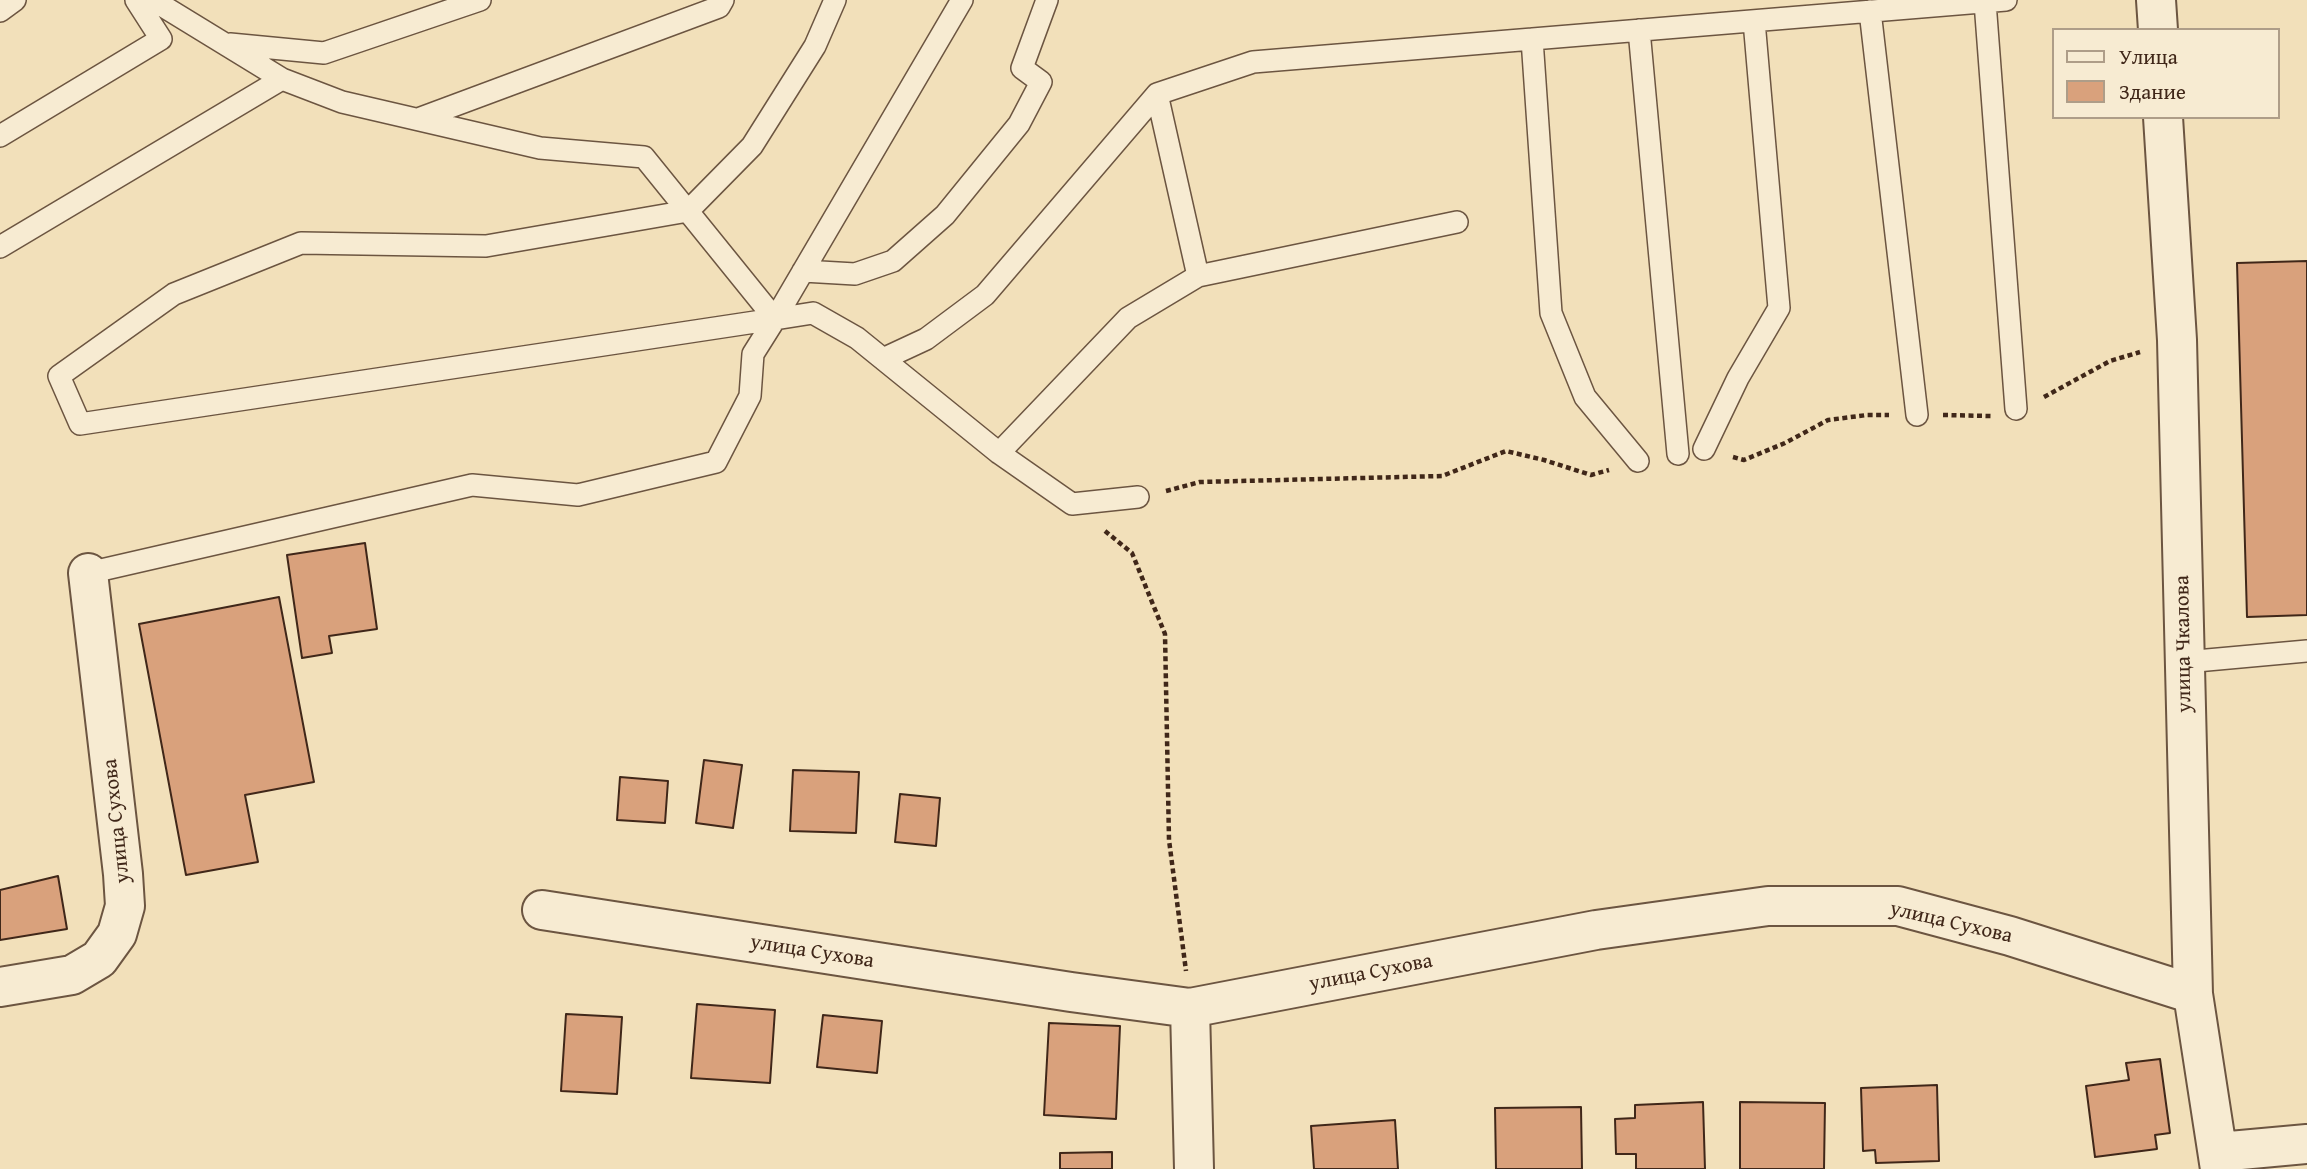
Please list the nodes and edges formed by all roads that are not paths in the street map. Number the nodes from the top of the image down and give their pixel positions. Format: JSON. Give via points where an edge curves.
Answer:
{"nodes":[{"id":1,"x":15,"y":0,"type":"edge"},
{"id":2,"x":136,"y":0,"type":"edge"},
{"id":3,"x":153,"y":0,"type":"edge"},
{"id":4,"x":480,"y":0,"type":"edge"},
{"id":5,"x":723,"y":0,"type":"edge"},
{"id":6,"x":835,"y":0,"type":"edge"},
{"id":7,"x":962,"y":0,"type":"edge"},
{"id":8,"x":1047,"y":0,"type":"edge"},
{"id":9,"x":2156,"y":0,"type":"edge"},
{"id":10,"x":1996,"y":1,"type":"edge"},
{"id":11,"x":0,"y":11,"type":"edge"},
{"id":12,"x":1870,"y":11,"type":"junction"},
{"id":13,"x":1754,"y":21,"type":"junction"},
{"id":14,"x":2158,"y":28,"type":"edge"},
{"id":15,"x":1639,"y":30,"type":"junction"},
{"id":16,"x":1532,"y":39,"type":"junction"},
{"id":17,"x":224,"y":44,"type":"junction"},
{"id":18,"x":282,"y":79,"type":"junction"},
{"id":19,"x":1157,"y":94,"type":"junction"},
{"id":20,"x":2163,"y":119,"type":"edge"},
{"id":21,"x":418,"y":120,"type":"junction"},
{"id":22,"x":0,"y":136,"type":"edge"},
{"id":23,"x":688,"y":211,"type":"junction"},
{"id":24,"x":1457,"y":222,"type":"dead end"},
{"id":25,"x":0,"y":247,"type":"edge"},
{"id":26,"x":803,"y":271,"type":"junction"},
{"id":27,"x":1198,"y":276,"type":"junction"},
{"id":28,"x":775,"y":318,"type":"junction"},
{"id":29,"x":883,"y":359,"type":"junction"},
{"id":30,"x":2016,"y":410,"type":"dead end"},
{"id":31,"x":1917,"y":415,"type":"dead end"},
{"id":32,"x":1704,"y":449,"type":"dead end"},
{"id":33,"x":999,"y":453,"type":"junction"},
{"id":34,"x":1678,"y":454,"type":"dead end"},
{"id":35,"x":1637,"y":461,"type":"dead end"},
{"id":36,"x":1138,"y":497,"type":"dead end"},
{"id":37,"x":88,"y":573,"type":"joint"},
{"id":38,"x":2307,"y":651,"type":"edge"},
{"id":39,"x":2185,"y":662,"type":"junction"},
{"id":40,"x":542,"y":910,"type":"dead end"},
{"id":41,"x":0,"y":987,"type":"edge"},
{"id":42,"x":2193,"y":994,"type":"junction"},
{"id":43,"x":1190,"y":1008,"type":"junction"},
{"id":44,"x":2307,"y":1144,"type":"edge"},
{"id":45,"x":2219,"y":1160,"type":"edge"},
{"id":46,"x":1194,"y":1169,"type":"edge"}],
"edges":[{"from":1,"to":11,"type":"lane"},
{"from":2,"to":22,"type":"lane","via":[[161,39]]},
{"from":3,"to":17,"type":"lane"},
{"from":4,"to":17,"type":"lane","via":[[324,53]]},
{"from":5,"to":21,"type":"lane","via":[[719,7]]},
{"from":6,"to":23,"type":"lane","via":[[815,46],[752,146]]},
{"from":7,"to":26,"type":"lane"},
{"from":8,"to":26,"type":"lane","via":[[1023,68],[1041,82],[1019,124],[945,215],[893,261],[855,274]]},
{"from":9,"to":14,"type":"street"},
{"from":10,"to":12,"type":"lane"},
{"from":10,"to":30,"type":"lane"},
{"from":12,"to":13,"type":"lane"},
{"from":12,"to":31,"type":"lane"},
{"from":13,"to":15,"type":"lane"},
{"from":13,"to":32,"type":"lane","via":[[1779,308]]},
{"from":15,"to":16,"type":"lane"},
{"from":15,"to":34,"type":"lane"},
{"from":16,"to":19,"type":"lane","via":[[1253,62]]},
{"from":16,"to":35,"type":"lane","via":[[1551,313],[1585,397]]},
{"from":17,"to":18,"type":"lane"},
{"from":18,"to":21,"type":"lane","via":[[342,102]]},
{"from":18,"to":25,"type":"lane"},
{"from":19,"to":27,"type":"lane"},
{"from":19,"to":29,"type":"lane","via":[[985,295],[926,340]]},
{"from":20,"to":39,"type":"street","name":"улица Чкалова","via":[[2177,340]]},
{"from":21,"to":23,"type":"lane","via":[[540,148],[644,157]]},
{"from":23,"to":28,"type":"lane"},
{"from":23,"to":28,"type":"lane","via":[[486,246],[301,243],[174,294],[59,376],[80,424]]},
{"from":24,"to":27,"type":"lane"},
{"from":26,"to":28,"type":"lane"},
{"from":27,"to":33,"type":"lane","via":[[1128,318]]},
{"from":28,"to":29,"type":"lane","via":[[813,313]]},
{"from":28,"to":37,"type":"lane","via":[[753,354],[750,396],[716,462],[578,495],[472,485]]},
{"from":29,"to":33,"type":"lane"},
{"from":33,"to":36,"type":"lane","via":[[1072,503]]},
{"from":37,"to":41,"type":"street","name":"улица Сухова","via":[[125,906],[117,934],[99,959],[72,975]]},
{"from":38,"to":39,"type":"lane"},
{"from":39,"to":42,"type":"street","name":"улица Чкалова"},
{"from":40,"to":43,"type":"street","name":"улица Сухова"},
{"from":42,"to":43,"type":"street","name":"улица Сухова","via":[[1898,906],[1768,906],[1596,930]]},
{"from":42,"to":45,"type":"street","name":"улица Чкалова"},
{"from":43,"to":46,"type":"street"},
{"from":44,"to":45,"type":"street"}]}
